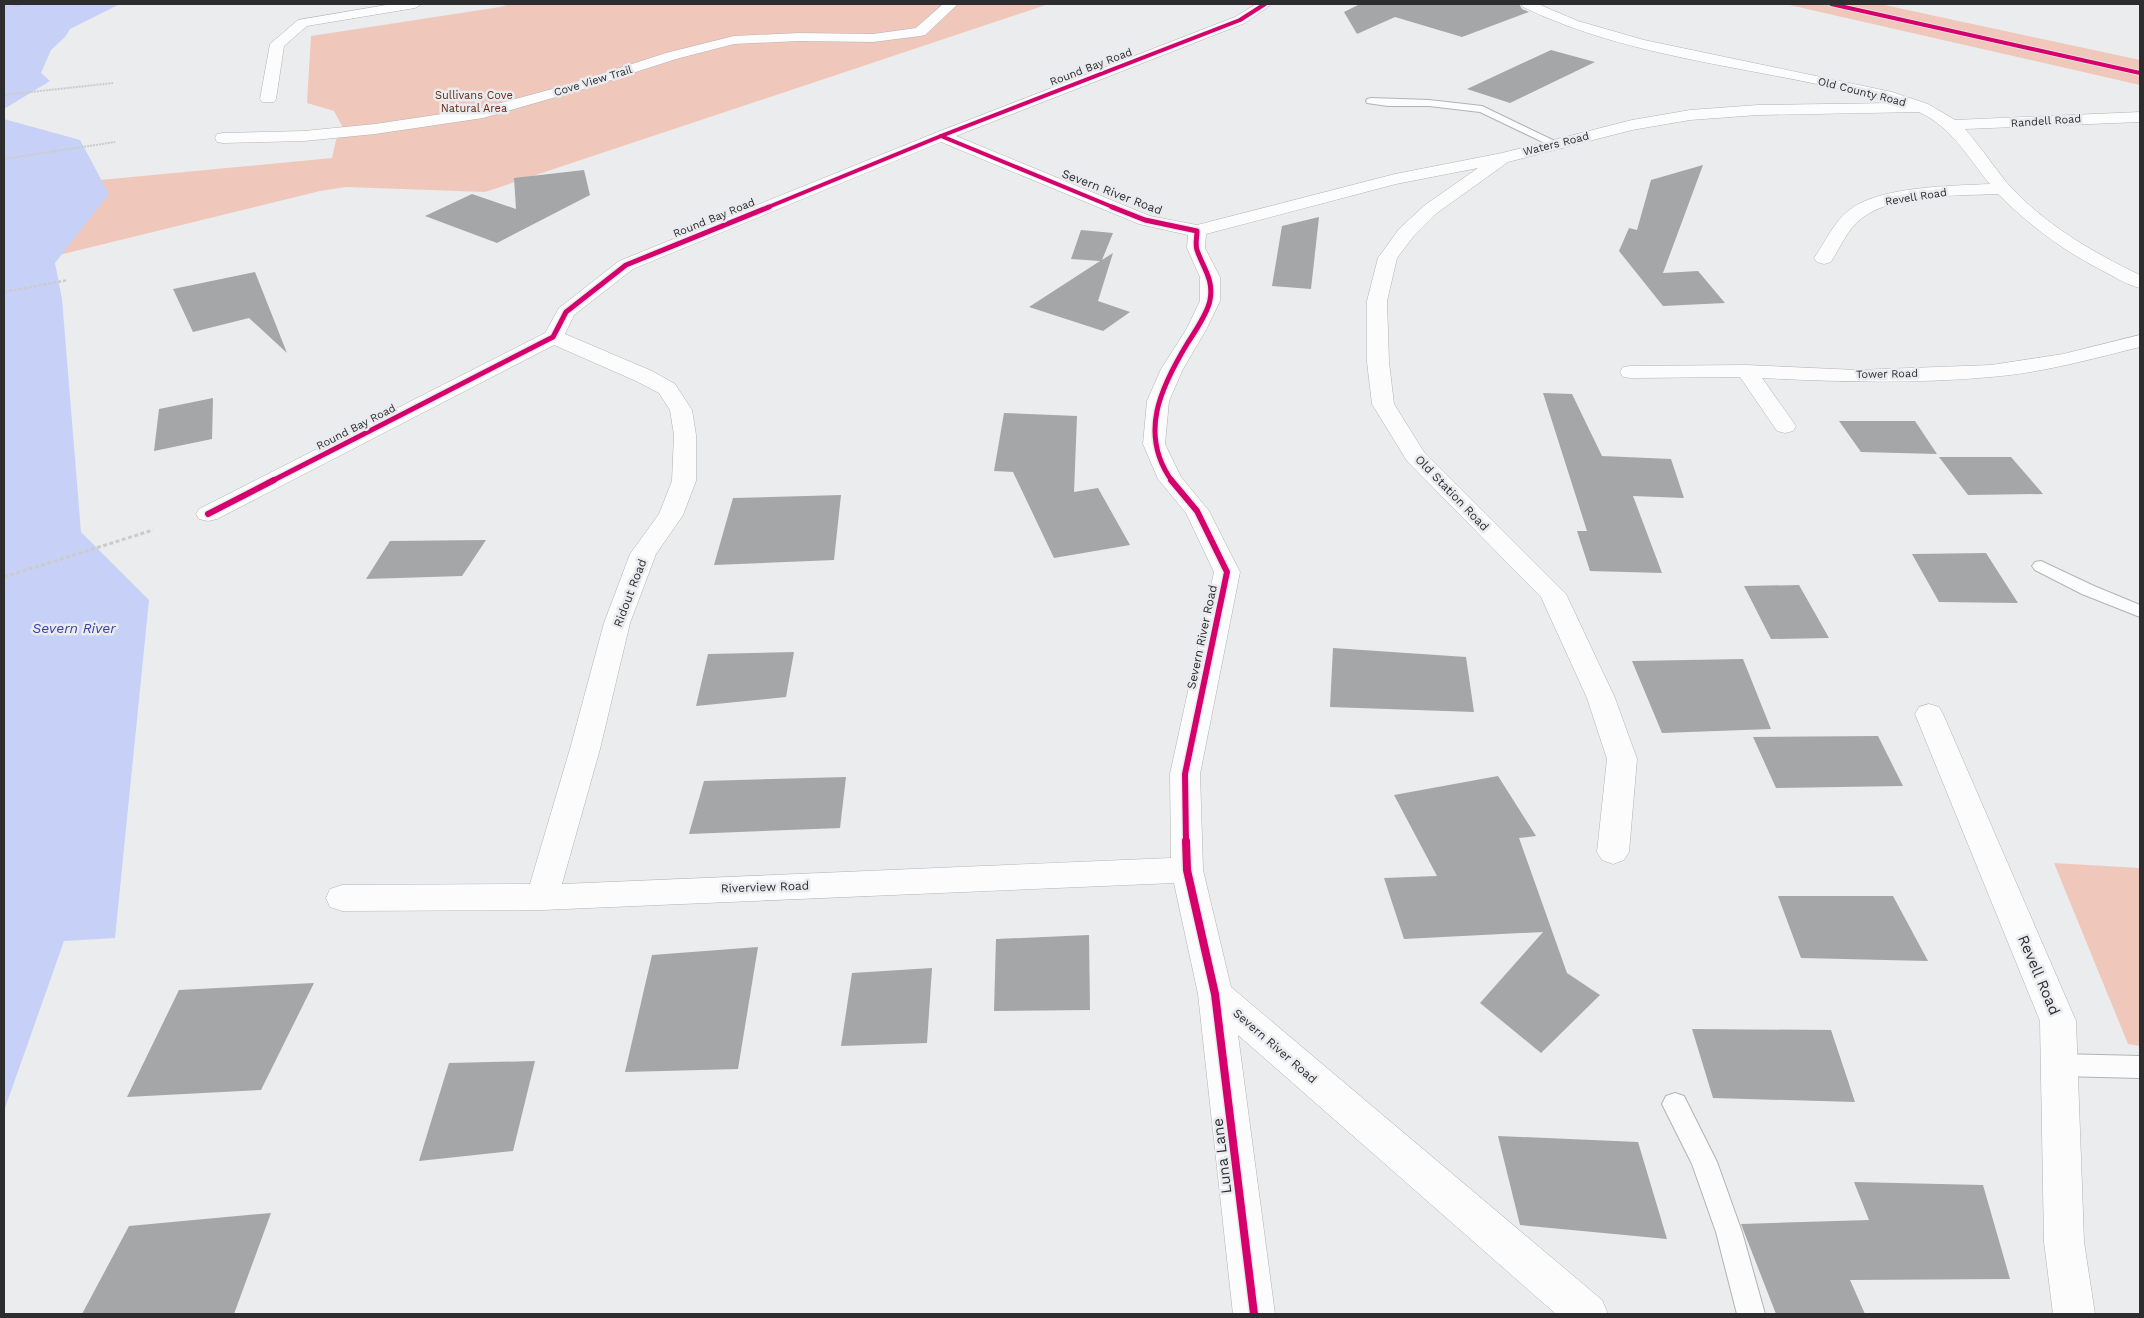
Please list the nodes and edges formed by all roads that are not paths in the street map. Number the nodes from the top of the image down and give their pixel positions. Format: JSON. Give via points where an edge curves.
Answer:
{"nodes":[{"id":1,"x":415,"y":4,"type":"edge"},
{"id":2,"x":951,"y":4,"type":"edge"},
{"id":3,"x":1265,"y":4,"type":"edge"},
{"id":4,"x":1528,"y":4,"type":"edge"},
{"id":5,"x":268,"y":99,"type":"dead end"},
{"id":6,"x":1371,"y":101,"type":"dead end"},
{"id":7,"x":1922,"y":107,"type":"junction"},
{"id":8,"x":2140,"y":117,"type":"edge"},
{"id":9,"x":1952,"y":125,"type":"junction"},
{"id":10,"x":941,"y":136,"type":"junction"},
{"id":11,"x":223,"y":138,"type":"dead end"},
{"id":12,"x":1555,"y":144,"type":"junction"},
{"id":13,"x":1502,"y":158,"type":"junction"},
{"id":14,"x":2002,"y":189,"type":"junction"},
{"id":15,"x":1197,"y":231,"type":"junction"},
{"id":16,"x":1824,"y":258,"type":"dead end"},
{"id":17,"x":2140,"y":282,"type":"edge"},
{"id":18,"x":553,"y":337,"type":"junction"},
{"id":19,"x":2140,"y":341,"type":"edge"},
{"id":20,"x":1746,"y":371,"type":"junction"},
{"id":21,"x":1631,"y":372,"type":"dead end"},
{"id":22,"x":1785,"y":426,"type":"dead end"},
{"id":23,"x":208,"y":514,"type":"dead end"},
{"id":24,"x":2041,"y":566,"type":"dead end"},
{"id":25,"x":2140,"y":611,"type":"edge"},
{"id":26,"x":1929,"y":714,"type":"dead end"},
{"id":27,"x":1613,"y":852,"type":"dead end"},
{"id":28,"x":1187,"y":870,"type":"junction"},
{"id":29,"x":542,"y":896,"type":"junction"},
{"id":30,"x":342,"y":898,"type":"dead end"},
{"id":31,"x":1215,"y":994,"type":"junction"},
{"id":32,"x":2060,"y":1065,"type":"junction"},
{"id":33,"x":2140,"y":1067,"type":"edge"},
{"id":34,"x":1675,"y":1104,"type":"dead end"},
{"id":35,"x":1254,"y":1314,"type":"edge"},
{"id":36,"x":1587,"y":1314,"type":"edge"},
{"id":37,"x":1751,"y":1314,"type":"edge"},
{"id":38,"x":2074,"y":1314,"type":"edge"}],
"edges":[{"from":1,"to":5,"type":"street","via":[[303,23],[277,44]]},
{"from":2,"to":11,"type":"street","name":"Cove View Trail","via":[[920,32],[873,38],[734,40],[483,113],[304,136]]},
{"from":3,"to":10,"type":"street","name":"Round Bay Road","via":[[1240,20]]},
{"from":4,"to":7,"type":"street","name":"Old County Road","via":[[1613,38],[1877,94]]},
{"from":6,"to":12,"type":"lane","via":[[1482,109]]},
{"from":7,"to":9,"type":"street","name":"Old County Road"},
{"from":7,"to":12,"type":"street","name":"Waters Road","via":[[1758,110],[1690,115]]},
{"from":8,"to":9,"type":"street","name":"Randell Road"},
{"from":9,"to":14,"type":"street","name":"Old County Road","via":[[1967,139]]},
{"from":10,"to":15,"type":"street","name":"Severn River Road","via":[[1145,220]]},
{"from":10,"to":18,"type":"street","name":"Round Bay Road","via":[[626,265],[566,312]]},
{"from":12,"to":13,"type":"street","name":"Waters Road"},
{"from":13,"to":15,"type":"street","name":"Waters Road","via":[[1395,179]]},
{"from":13,"to":27,"type":"street","name":"Old Station Road","via":[[1431,209],[1406,232],[1388,258],[1377,301],[1378,362],[1383,404],[1415,456],[1553,594],[1601,698],[1622,759]]},
{"from":14,"to":16,"type":"street","name":"Revell Road","via":[[1928,194],[1882,202],[1855,214]]},
{"from":14,"to":17,"type":"street","name":"Old County Road","via":[[2042,226],[2068,244]]},
{"from":15,"to":28,"type":"street","name":"Severn River Road","via":[[1196,248],[1210,277],[1210,301],[1158,401],[1154,444],[1170,479],[1197,510],[1227,572],[1185,774]]},
{"from":18,"to":23,"type":"street","name":"Round Bay Road"},
{"from":18,"to":29,"type":"street","name":"Ridout Road","via":[[667,389],[681,410],[685,435],[684,481],[671,515],[644,554],[617,623]]},
{"from":19,"to":20,"type":"street","name":"Tower Road","via":[[2064,360],[1991,372],[1857,376]]},
{"from":20,"to":21,"type":"street","name":"Tower Road"},
{"from":20,"to":22,"type":"street"},
{"from":24,"to":25,"type":"lane"},
{"from":26,"to":32,"type":"street","name":"Revell Road","via":[[2058,1021]]},
{"from":28,"to":29,"type":"street","name":"Riverview Road"},
{"from":28,"to":31,"type":"street","name":"Severn River Road"},
{"from":29,"to":30,"type":"street","name":"Riverview Road"},
{"from":31,"to":35,"type":"street","name":"Luna Lane"},
{"from":31,"to":36,"type":"street","name":"Severn River Road"},
{"from":32,"to":33,"type":"lane"},
{"from":32,"to":38,"type":"street","name":"Revell Road","via":[[2064,1242]]},
{"from":34,"to":37,"type":"lane","via":[[1707,1171],[1729,1232]]}]}
